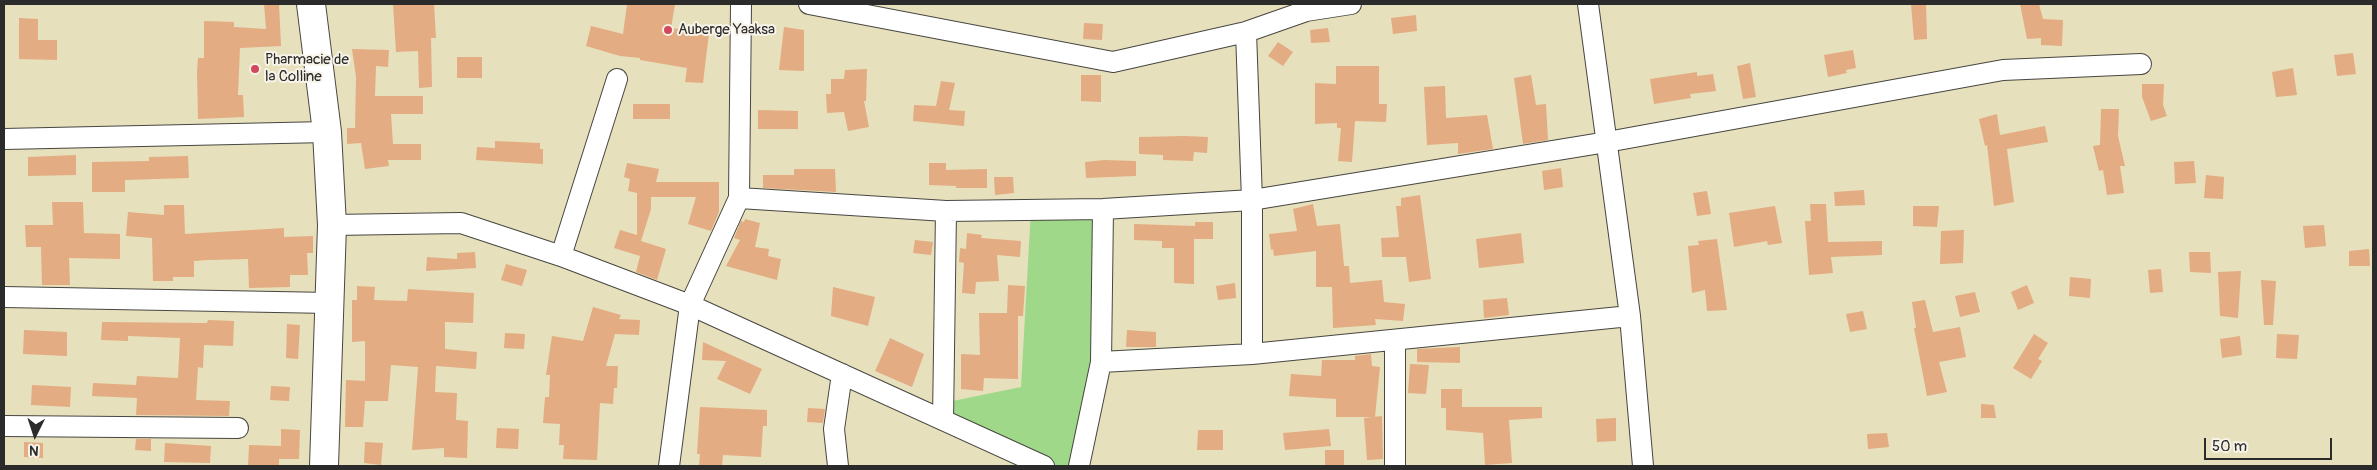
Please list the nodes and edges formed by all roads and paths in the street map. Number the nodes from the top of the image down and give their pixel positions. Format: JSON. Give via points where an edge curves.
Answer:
{"nodes":[{"id":1,"x":311,"y":4,"type":"edge"},
{"id":2,"x":741,"y":4,"type":"edge"},
{"id":3,"x":809,"y":4,"type":"edge"},
{"id":4,"x":1351,"y":4,"type":"edge"},
{"id":5,"x":1588,"y":4,"type":"edge"},
{"id":6,"x":1246,"y":32,"type":"junction"},
{"id":7,"x":2141,"y":64,"type":"dead end"},
{"id":8,"x":617,"y":79,"type":"dead end"},
{"id":9,"x":327,"y":132,"type":"junction"},
{"id":10,"x":4,"y":139,"type":"edge"},
{"id":11,"x":1607,"y":142,"type":"junction"},
{"id":12,"x":739,"y":198,"type":"junction"},
{"id":13,"x":1252,"y":200,"type":"junction"},
{"id":14,"x":1103,"y":209,"type":"junction"},
{"id":15,"x":946,"y":210,"type":"junction"},
{"id":16,"x":332,"y":225,"type":"junction"},
{"id":17,"x":561,"y":256,"type":"junction"},
{"id":18,"x":4,"y":297,"type":"edge"},
{"id":19,"x":330,"y":303,"type":"junction"},
{"id":20,"x":690,"y":306,"type":"junction"},
{"id":21,"x":1630,"y":316,"type":"junction"},
{"id":22,"x":1395,"y":340,"type":"junction"},
{"id":23,"x":1252,"y":354,"type":"junction"},
{"id":24,"x":1101,"y":362,"type":"junction"},
{"id":25,"x":842,"y":374,"type":"junction"},
{"id":26,"x":943,"y":420,"type":"junction"},
{"id":27,"x":4,"y":426,"type":"edge"},
{"id":28,"x":238,"y":428,"type":"dead end"},
{"id":29,"x":324,"y":466,"type":"edge"},
{"id":30,"x":669,"y":466,"type":"edge"},
{"id":31,"x":838,"y":466,"type":"edge"},
{"id":32,"x":1044,"y":466,"type":"edge"},
{"id":33,"x":1079,"y":466,"type":"edge"},
{"id":34,"x":1395,"y":466,"type":"edge"},
{"id":35,"x":1643,"y":466,"type":"edge"}],
"edges":[{"from":1,"to":9,"type":"street"},
{"from":2,"to":12,"type":"street"},
{"from":3,"to":6,"type":"street","via":[[1113,62]]},
{"from":4,"to":6,"type":"street","via":[[1306,11]]},
{"from":5,"to":11,"type":"street"},
{"from":6,"to":13,"type":"street"},
{"from":7,"to":11,"type":"street","via":[[2003,70]]},
{"from":8,"to":17,"type":"street"},
{"from":9,"to":10,"type":"street"},
{"from":9,"to":16,"type":"street"},
{"from":11,"to":13,"type":"street"},
{"from":11,"to":21,"type":"street"},
{"from":12,"to":15,"type":"street"},
{"from":12,"to":20,"type":"street"},
{"from":13,"to":14,"type":"street"},
{"from":13,"to":23,"type":"street"},
{"from":14,"to":15,"type":"street"},
{"from":14,"to":24,"type":"street"},
{"from":15,"to":26,"type":"street"},
{"from":16,"to":17,"type":"street","via":[[461,223]]},
{"from":16,"to":19,"type":"street"},
{"from":17,"to":20,"type":"street"},
{"from":18,"to":19,"type":"street"},
{"from":19,"to":29,"type":"street"},
{"from":20,"to":25,"type":"street"},
{"from":20,"to":30,"type":"street"},
{"from":21,"to":22,"type":"street"},
{"from":21,"to":35,"type":"street"},
{"from":22,"to":23,"type":"street"},
{"from":22,"to":34,"type":"street"},
{"from":23,"to":24,"type":"street"},
{"from":24,"to":33,"type":"street"},
{"from":25,"to":26,"type":"street"},
{"from":25,"to":31,"type":"street","via":[[834,429]]},
{"from":26,"to":32,"type":"street"},
{"from":27,"to":28,"type":"street"}]}
